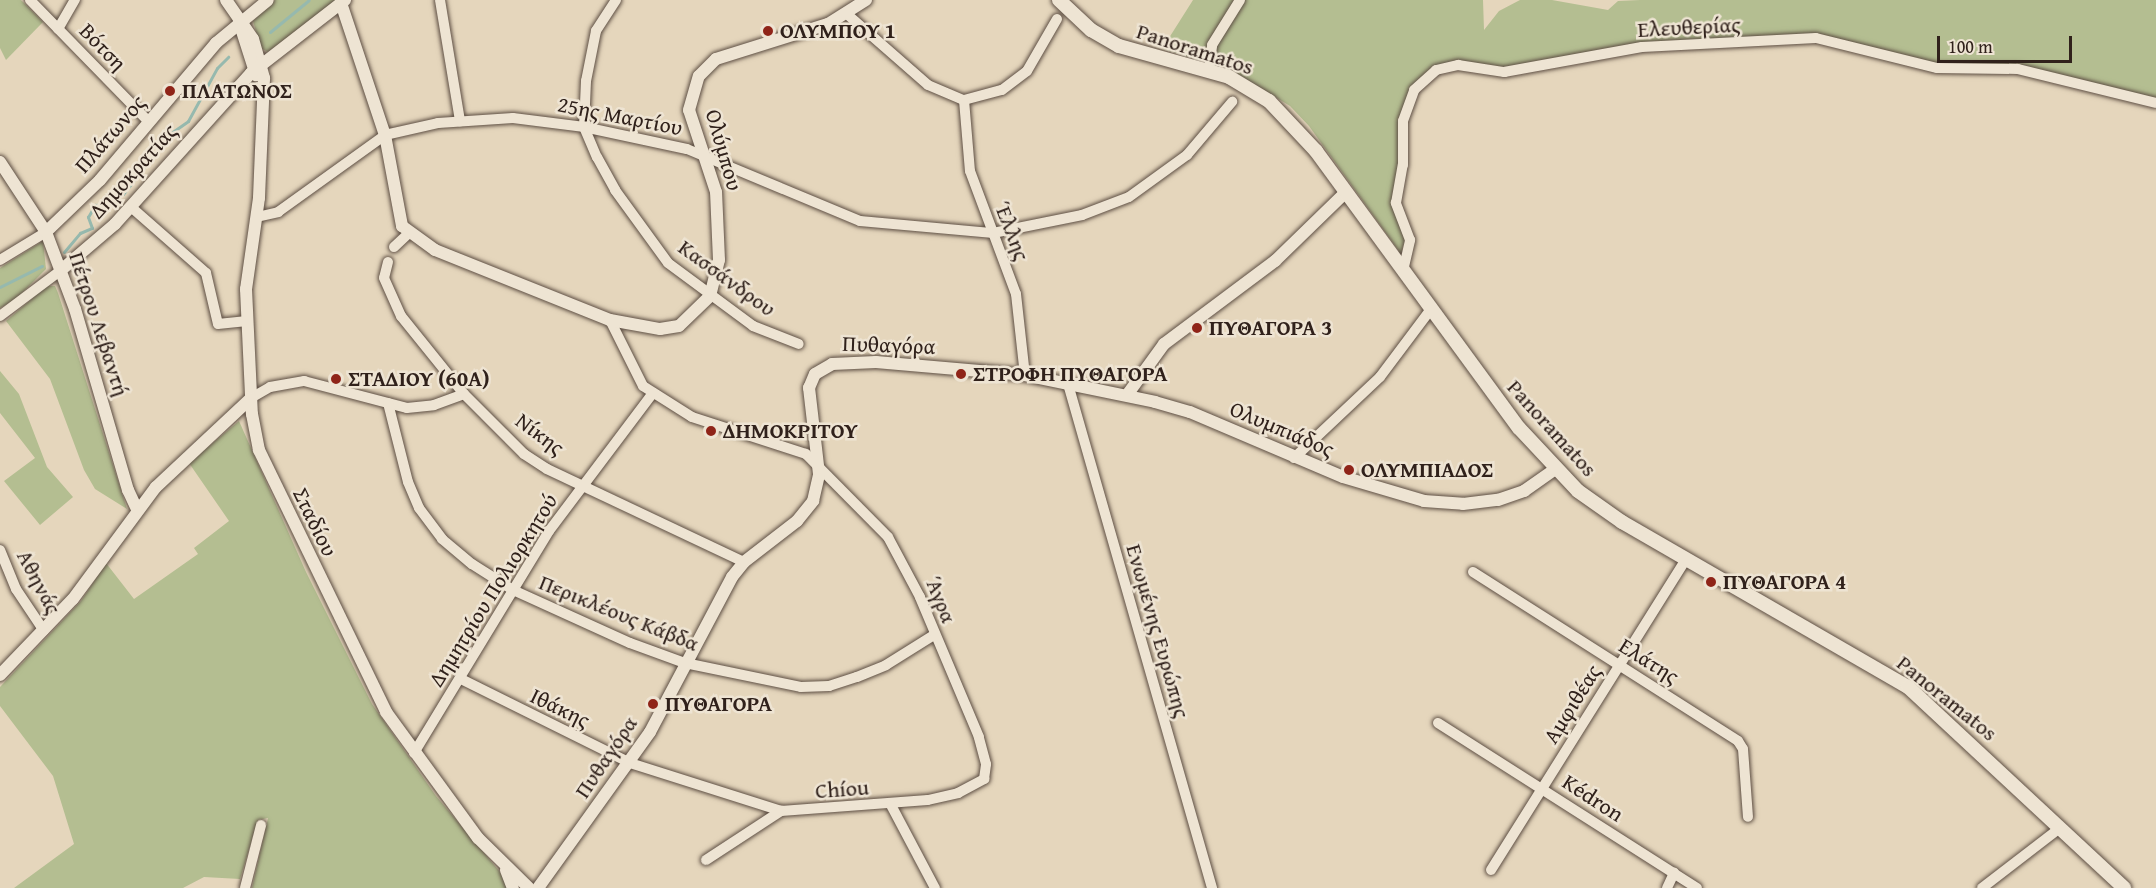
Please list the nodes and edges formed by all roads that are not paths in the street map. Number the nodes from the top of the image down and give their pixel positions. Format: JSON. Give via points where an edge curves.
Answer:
{"nodes":[{"id":1,"x":30,"y":0,"type":"edge"},
{"id":2,"x":75,"y":0,"type":"edge"},
{"id":3,"x":226,"y":0,"type":"edge"},
{"id":4,"x":268,"y":0,"type":"edge"},
{"id":5,"x":440,"y":0,"type":"edge"},
{"id":6,"x":616,"y":0,"type":"edge"},
{"id":7,"x":866,"y":0,"type":"edge"},
{"id":8,"x":1059,"y":0,"type":"edge"},
{"id":9,"x":1240,"y":0,"type":"edge"},
{"id":10,"x":343,"y":2,"type":"edge"},
{"id":11,"x":848,"y":15,"type":"junction"},
{"id":12,"x":1057,"y":19,"type":"dead end"},
{"id":13,"x":239,"y":22,"type":"junction"},
{"id":14,"x":58,"y":29,"type":"junction"},
{"id":15,"x":259,"y":67,"type":"junction"},
{"id":16,"x":1209,"y":71,"type":"junction"},
{"id":17,"x":238,"y":86,"type":"junction"},
{"id":18,"x":258,"y":92,"type":"junction"},
{"id":19,"x":964,"y":100,"type":"junction"},
{"id":20,"x":1232,"y":102,"type":"dead end"},
{"id":21,"x":2156,"y":103,"type":"edge"},
{"id":22,"x":262,"y":111,"type":"junction"},
{"id":23,"x":148,"y":121,"type":"junction"},
{"id":24,"x":460,"y":121,"type":"junction"},
{"id":25,"x":584,"y":127,"type":"junction"},
{"id":26,"x":385,"y":135,"type":"junction"},
{"id":27,"x":704,"y":156,"type":"junction"},
{"id":28,"x":0,"y":162,"type":"edge"},
{"id":29,"x":1346,"y":192,"type":"junction"},
{"id":30,"x":131,"y":207,"type":"junction"},
{"id":31,"x":257,"y":217,"type":"junction"},
{"id":32,"x":405,"y":230,"type":"junction"},
{"id":33,"x":46,"y":232,"type":"junction"},
{"id":34,"x":993,"y":233,"type":"junction"},
{"id":35,"x":394,"y":247,"type":"dead end"},
{"id":36,"x":0,"y":260,"type":"edge"},
{"id":37,"x":388,"y":262,"type":"dead end"},
{"id":38,"x":60,"y":271,"type":"junction"},
{"id":39,"x":1403,"y":271,"type":"junction"},
{"id":40,"x":710,"y":296,"type":"junction"},
{"id":41,"x":1431,"y":309,"type":"junction"},
{"id":42,"x":0,"y":316,"type":"edge"},
{"id":43,"x":610,"y":320,"type":"junction"},
{"id":44,"x":247,"y":321,"type":"junction"},
{"id":45,"x":799,"y":344,"type":"dead end"},
{"id":46,"x":1025,"y":375,"type":"junction"},
{"id":47,"x":1068,"y":384,"type":"junction"},
{"id":48,"x":653,"y":393,"type":"junction"},
{"id":49,"x":464,"y":394,"type":"junction"},
{"id":50,"x":1127,"y":396,"type":"junction"},
{"id":51,"x":251,"y":398,"type":"junction"},
{"id":52,"x":388,"y":403,"type":"junction"},
{"id":53,"x":1294,"y":458,"type":"junction"},
{"id":54,"x":819,"y":466,"type":"junction"},
{"id":55,"x":1555,"y":469,"type":"junction"},
{"id":56,"x":584,"y":485,"type":"junction"},
{"id":57,"x":137,"y":509,"type":"junction"},
{"id":58,"x":0,"y":550,"type":"edge"},
{"id":59,"x":1686,"y":559,"type":"junction"},
{"id":60,"x":744,"y":562,"type":"junction"},
{"id":61,"x":1473,"y":572,"type":"dead end"},
{"id":62,"x":4,"y":575,"type":"edge"},
{"id":63,"x":513,"y":590,"type":"junction"},
{"id":64,"x":44,"y":632,"type":"junction"},
{"id":65,"x":934,"y":635,"type":"junction"},
{"id":66,"x":685,"y":663,"type":"junction"},
{"id":67,"x":1619,"y":665,"type":"junction"},
{"id":68,"x":0,"y":675,"type":"edge"},
{"id":69,"x":461,"y":679,"type":"junction"},
{"id":70,"x":1438,"y":723,"type":"dead end"},
{"id":71,"x":414,"y":753,"type":"junction"},
{"id":72,"x":630,"y":763,"type":"junction"},
{"id":73,"x":986,"y":774,"type":"joint"},
{"id":74,"x":1542,"y":788,"type":"junction"},
{"id":75,"x":891,"y":805,"type":"junction"},
{"id":76,"x":781,"y":811,"type":"junction"},
{"id":77,"x":1748,"y":817,"type":"dead end"},
{"id":78,"x":261,"y":825,"type":"dead end"},
{"id":79,"x":2060,"y":828,"type":"junction"},
{"id":80,"x":706,"y":860,"type":"dead end"},
{"id":81,"x":501,"y":861,"type":"junction"},
{"id":82,"x":1491,"y":870,"type":"dead end"},
{"id":83,"x":1674,"y":873,"type":"junction"},
{"id":84,"x":245,"y":888,"type":"edge"},
{"id":85,"x":513,"y":888,"type":"edge"},
{"id":86,"x":529,"y":888,"type":"edge"},
{"id":87,"x":538,"y":888,"type":"edge"},
{"id":88,"x":935,"y":888,"type":"edge"},
{"id":89,"x":1212,"y":888,"type":"edge"},
{"id":90,"x":1667,"y":888,"type":"edge"},
{"id":91,"x":1697,"y":888,"type":"edge"},
{"id":92,"x":1982,"y":888,"type":"edge"},
{"id":93,"x":2124,"y":888,"type":"edge"}],
"edges":[{"from":1,"to":14,"type":"street","name":"Βότση"},
{"from":2,"to":14,"type":"street"},
{"from":3,"to":13,"type":"street","name":"Σταδίου"},
{"from":4,"to":13,"type":"street","name":"Πλάτωνος"},
{"from":5,"to":24,"type":"street"},
{"from":6,"to":25,"type":"street","via":[[593,45]]},
{"from":7,"to":11,"type":"street","name":"Ολύμπου"},
{"from":8,"to":16,"type":"main road","name":"Panoramatos","via":[[1091,30],[1119,46]]},
{"from":9,"to":16,"type":"street","via":[[1212,45]]},
{"from":10,"to":15,"type":"street","name":"Δημοκρατίας"},
{"from":10,"to":26,"type":"street"},
{"from":11,"to":19,"type":"street","via":[[928,85]]},
{"from":11,"to":27,"type":"street","name":"Ολύμπου","via":[[719,57],[706,66],[694,86],[689,105]]},
{"from":12,"to":19,"type":"street","via":[[1021,75],[1002,90]]},
{"from":13,"to":15,"type":"street","name":"Σταδίου"},
{"from":13,"to":23,"type":"street","name":"Πλάτωνος"},
{"from":14,"to":23,"type":"street","name":"Βότση"},
{"from":15,"to":17,"type":"street","name":"Δημοκρατίας"},
{"from":15,"to":18,"type":"street","name":"Σταδίου"},
{"from":15,"to":22,"type":"street","name":"Σταδίου"},
{"from":16,"to":29,"type":"main road","name":"Panoramatos","via":[[1245,85],[1275,106]]},
{"from":17,"to":18,"type":"street"},
{"from":17,"to":30,"type":"street","name":"Δημοκρατίας"},
{"from":18,"to":22,"type":"street","name":"Σταδίου"},
{"from":19,"to":34,"type":"street","name":"Έλλης","via":[[970,171]]},
{"from":20,"to":34,"type":"street","name":"25ης Μαρτίου","via":[[1193,150],[1129,197],[1072,218]]},
{"from":21,"to":39,"type":"street","name":"Ελευθερίας","via":[[2018,69],[1937,68],[1816,38],[1642,47],[1504,72],[1458,65],[1436,70],[1414,90],[1403,121],[1403,165],[1396,203],[1410,240]]},
{"from":22,"to":31,"type":"street","name":"Σταδίου"},
{"from":23,"to":33,"type":"street","name":"Πλάτωνος","via":[[100,180]]},
{"from":24,"to":25,"type":"street","name":"25ης Μαρτίου","via":[[520,119]]},
{"from":24,"to":26,"type":"street","name":"25ης Μαρτίου"},
{"from":25,"to":27,"type":"street","name":"25ης Μαρτίου"},
{"from":25,"to":40,"type":"street","name":"Κασσάνδρου","via":[[615,190],[661,254]]},
{"from":26,"to":31,"type":"street","name":"25ης Μαρτίου","via":[[278,212]]},
{"from":26,"to":32,"type":"street"},
{"from":27,"to":34,"type":"street","name":"25ης Μαρτίου","via":[[860,221]]},
{"from":27,"to":40,"type":"street","name":"Ολύμπου","via":[[716,192],[720,222],[719,260]]},
{"from":28,"to":33,"type":"street","name":"Πέτρου Λεβαντή"},
{"from":29,"to":39,"type":"main road","name":"Panoramatos"},
{"from":29,"to":50,"type":"street","via":[[1275,261],[1164,344]]},
{"from":30,"to":38,"type":"street","name":"Δημοκρατίας","via":[[98,241]]},
{"from":30,"to":44,"type":"street","via":[[206,273],[218,324]]},
{"from":31,"to":44,"type":"street","name":"Σταδίου","via":[[246,279]]},
{"from":32,"to":35,"type":"street"},
{"from":32,"to":43,"type":"street","via":[[435,250]]},
{"from":33,"to":36,"type":"street","name":"Πλάτωνος"},
{"from":33,"to":38,"type":"street","name":"Πέτρου Λεβαντή"},
{"from":34,"to":46,"type":"street","name":"Έλλης","via":[[1016,294]]},
{"from":37,"to":49,"type":"street","name":"Νίκης","via":[[384,278],[401,316]]},
{"from":38,"to":42,"type":"street","name":"Δημοκρατίας"},
{"from":38,"to":57,"type":"street","name":"Πέτρου Λεβαντή"},
{"from":39,"to":41,"type":"main road","name":"Panoramatos"},
{"from":40,"to":43,"type":"street","via":[[679,326],[650,328]]},
{"from":40,"to":45,"type":"street","name":"Κασσάνδρου","via":[[753,326]]},
{"from":41,"to":53,"type":"street","via":[[1384,372]]},
{"from":41,"to":55,"type":"main road","name":"Panoramatos","via":[[1510,417]]},
{"from":43,"to":48,"type":"street","via":[[643,386]]},
{"from":44,"to":51,"type":"street","name":"Σταδίου"},
{"from":46,"to":47,"type":"street","name":"Πυθαγόρα"},
{"from":46,"to":54,"type":"street","name":"Πυθαγόρα","via":[[864,362],[825,367],[813,377],[808,388]]},
{"from":47,"to":50,"type":"street","name":"Πυθαγόρα"},
{"from":47,"to":89,"type":"street","name":"Ενωμένης Ευρώπης"},
{"from":48,"to":54,"type":"street","name":"Άγρα","via":[[692,417],[800,452]]},
{"from":48,"to":56,"type":"street","name":"Δημητρίου Πολιορκητού"},
{"from":49,"to":52,"type":"street","via":[[419,407]]},
{"from":49,"to":56,"type":"street","name":"Νίκης","via":[[525,454],[547,469]]},
{"from":50,"to":53,"type":"street","name":"Ολυμπιάδος","via":[[1179,408]]},
{"from":51,"to":52,"type":"street","via":[[270,387],[309,381]]},
{"from":51,"to":57,"type":"street","via":[[180,462]]},
{"from":51,"to":71,"type":"street","name":"Σταδίου","via":[[257,441],[272,481],[368,681]]},
{"from":52,"to":63,"type":"street","name":"Περικλέους Κάβδα","via":[[408,482],[419,508],[450,546]]},
{"from":53,"to":55,"type":"street","name":"Ολυμπιάδος","via":[[1400,496],[1453,504],[1508,497]]},
{"from":54,"to":60,"type":"street","name":"Πυθαγόρα","via":[[818,489],[807,511]]},
{"from":54,"to":65,"type":"street","name":"Άγρα","via":[[888,537],[912,579]]},
{"from":55,"to":59,"type":"main road","name":"Panoramatos","via":[[1599,508]]},
{"from":56,"to":60,"type":"street","name":"Νίκης"},
{"from":56,"to":63,"type":"street","name":"Δημητρίου Πολιορκητού","via":[[549,531]]},
{"from":57,"to":64,"type":"street","via":[[73,599]]},
{"from":58,"to":62,"type":"street","name":"Αθηνάς"},
{"from":59,"to":67,"type":"street","name":"Αμφιθέας"},
{"from":59,"to":79,"type":"main road","name":"Panoramatos","via":[[1908,687]]},
{"from":60,"to":66,"type":"street","name":"Πυθαγόρα","via":[[717,602]]},
{"from":61,"to":67,"type":"street","name":"Ελάτης"},
{"from":62,"to":64,"type":"street","name":"Αθηνάς"},
{"from":63,"to":66,"type":"street","name":"Περικλέους Κάβδα"},
{"from":63,"to":69,"type":"street","name":"Δημητρίου Πολιορκητού"},
{"from":64,"to":68,"type":"street"},
{"from":65,"to":66,"type":"street","name":"Περικλέους Κάβδα","via":[[886,665],[829,686],[801,687]]},
{"from":65,"to":73,"type":"street","name":"Άγρα","via":[[979,737]]},
{"from":66,"to":72,"type":"street","name":"Πυθαγόρα"},
{"from":67,"to":74,"type":"street","name":"Αμφιθέας"},
{"from":67,"to":77,"type":"street","name":"Ελάτης","via":[[1741,743]]},
{"from":69,"to":71,"type":"street","name":"Δημητρίου Πολιορκητού"},
{"from":69,"to":72,"type":"street","name":"Ιθάκης"},
{"from":70,"to":74,"type":"street","name":"Kédron"},
{"from":71,"to":81,"type":"street","name":"Σταδίου","via":[[478,838]]},
{"from":72,"to":76,"type":"street","name":"Ιθάκης"},
{"from":72,"to":87,"type":"street","name":"Πυθαγόρα"},
{"from":73,"to":75,"type":"street","name":"Chíou","via":[[976,786],[958,793]]},
{"from":74,"to":82,"type":"street","name":"Αμφιθέας"},
{"from":74,"to":83,"type":"street","name":"Kédron"},
{"from":75,"to":76,"type":"street","name":"Chíou"},
{"from":75,"to":88,"type":"street"},
{"from":76,"to":80,"type":"street"},
{"from":78,"to":84,"type":"street"},
{"from":79,"to":92,"type":"street"},
{"from":79,"to":93,"type":"main road","name":"Panoramatos"},
{"from":81,"to":85,"type":"street"},
{"from":81,"to":86,"type":"street","name":"Σταδίου"},
{"from":83,"to":90,"type":"street"},
{"from":83,"to":91,"type":"street","name":"Kédron"}]}
